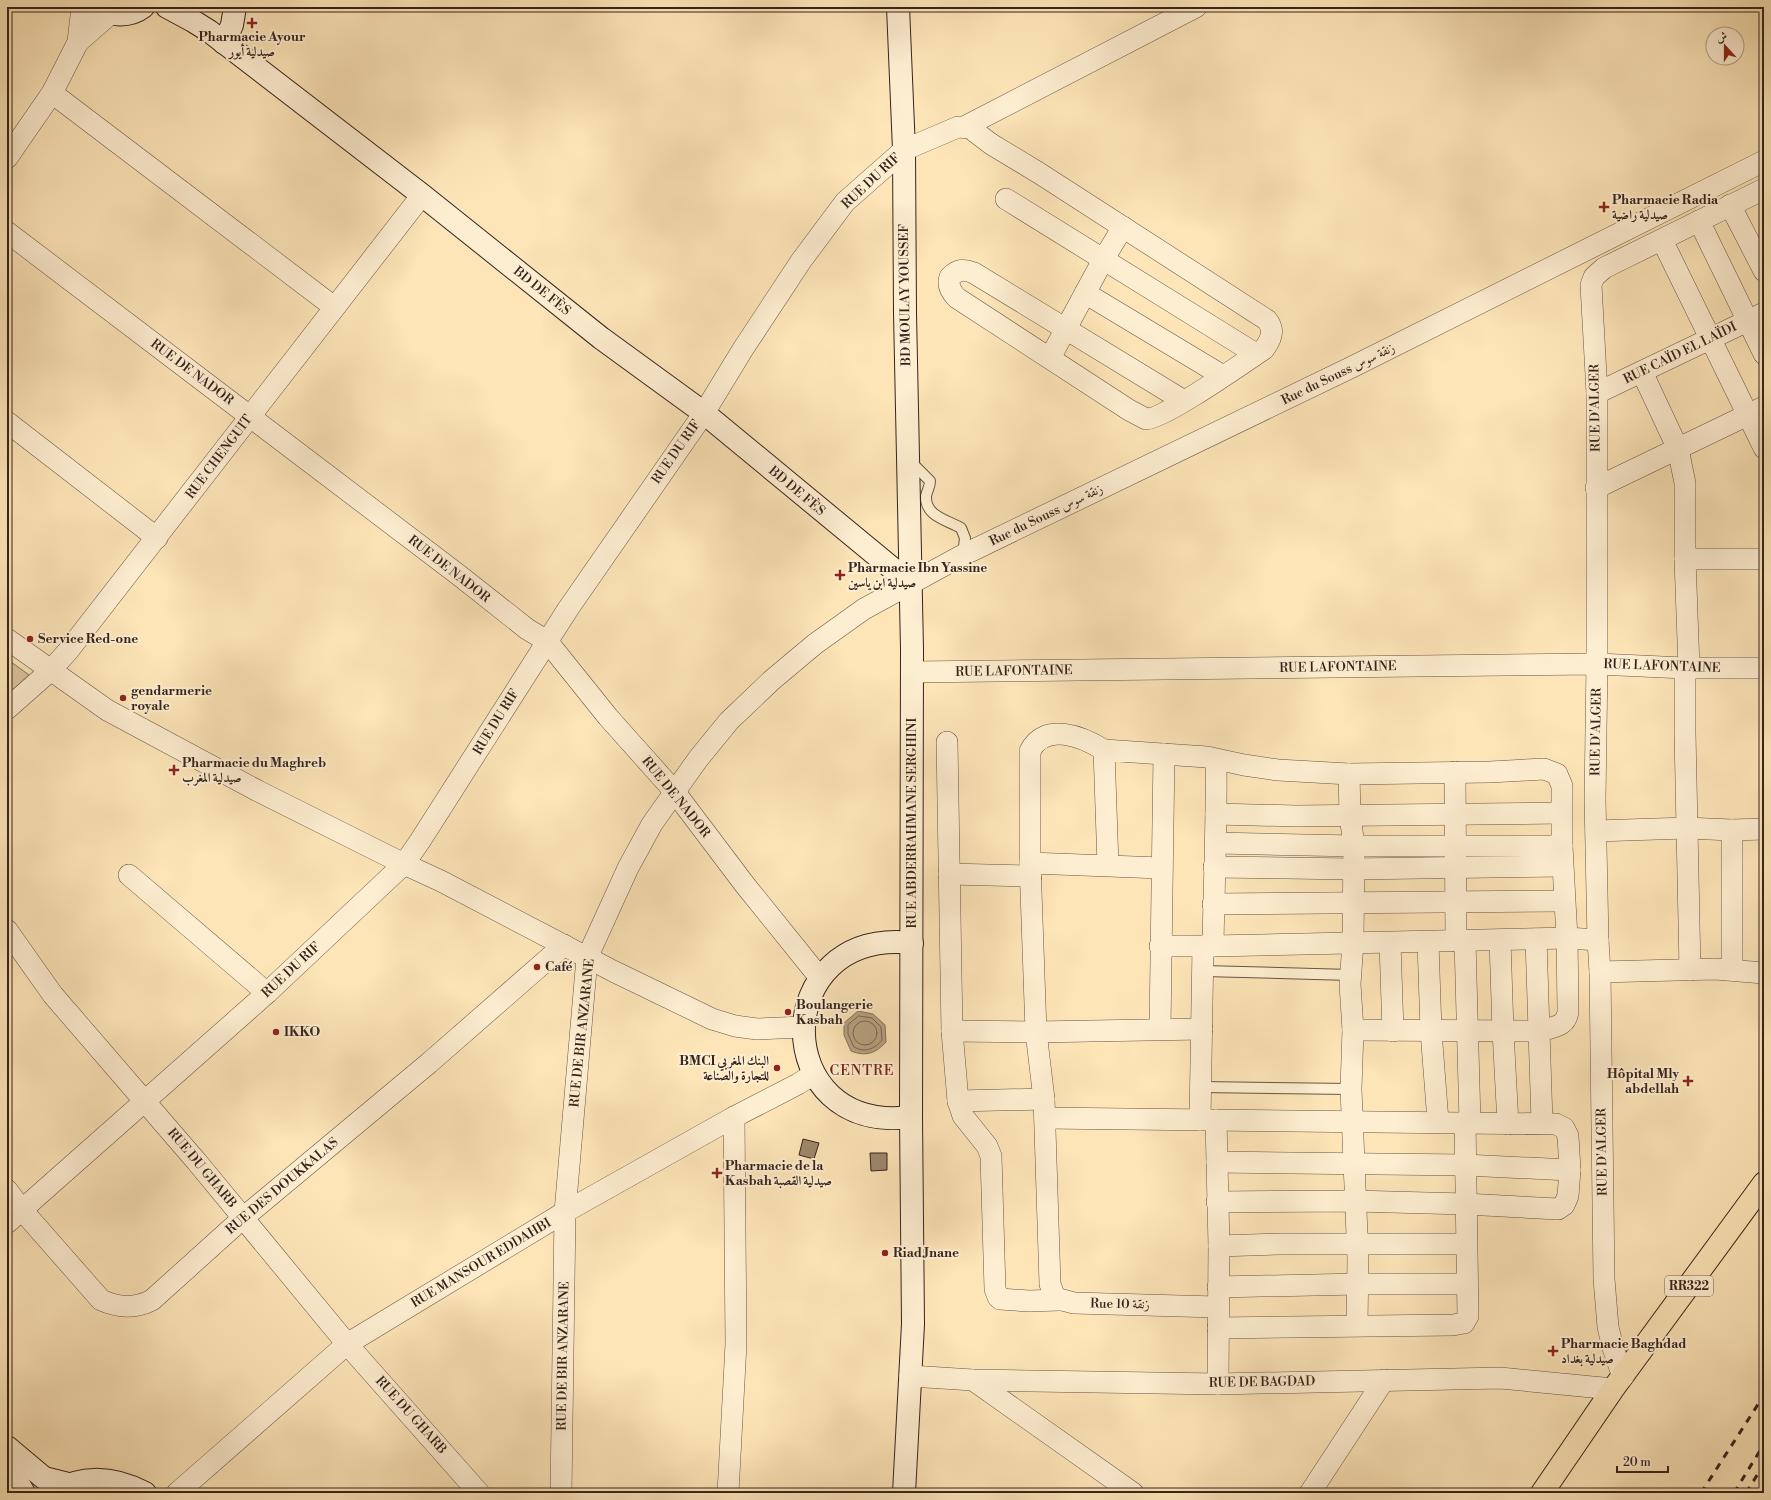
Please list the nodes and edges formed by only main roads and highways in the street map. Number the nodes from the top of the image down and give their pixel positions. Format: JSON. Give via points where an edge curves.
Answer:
{"nodes":[{"id":1,"x":1764,"y":1183,"type":"edge"},
{"id":2,"x":1542,"y":1493,"type":"edge"}],
"edges":[{"from":1,"to":2,"type":"main road","number":"RR322","via":[[1618,1383]]}]}
